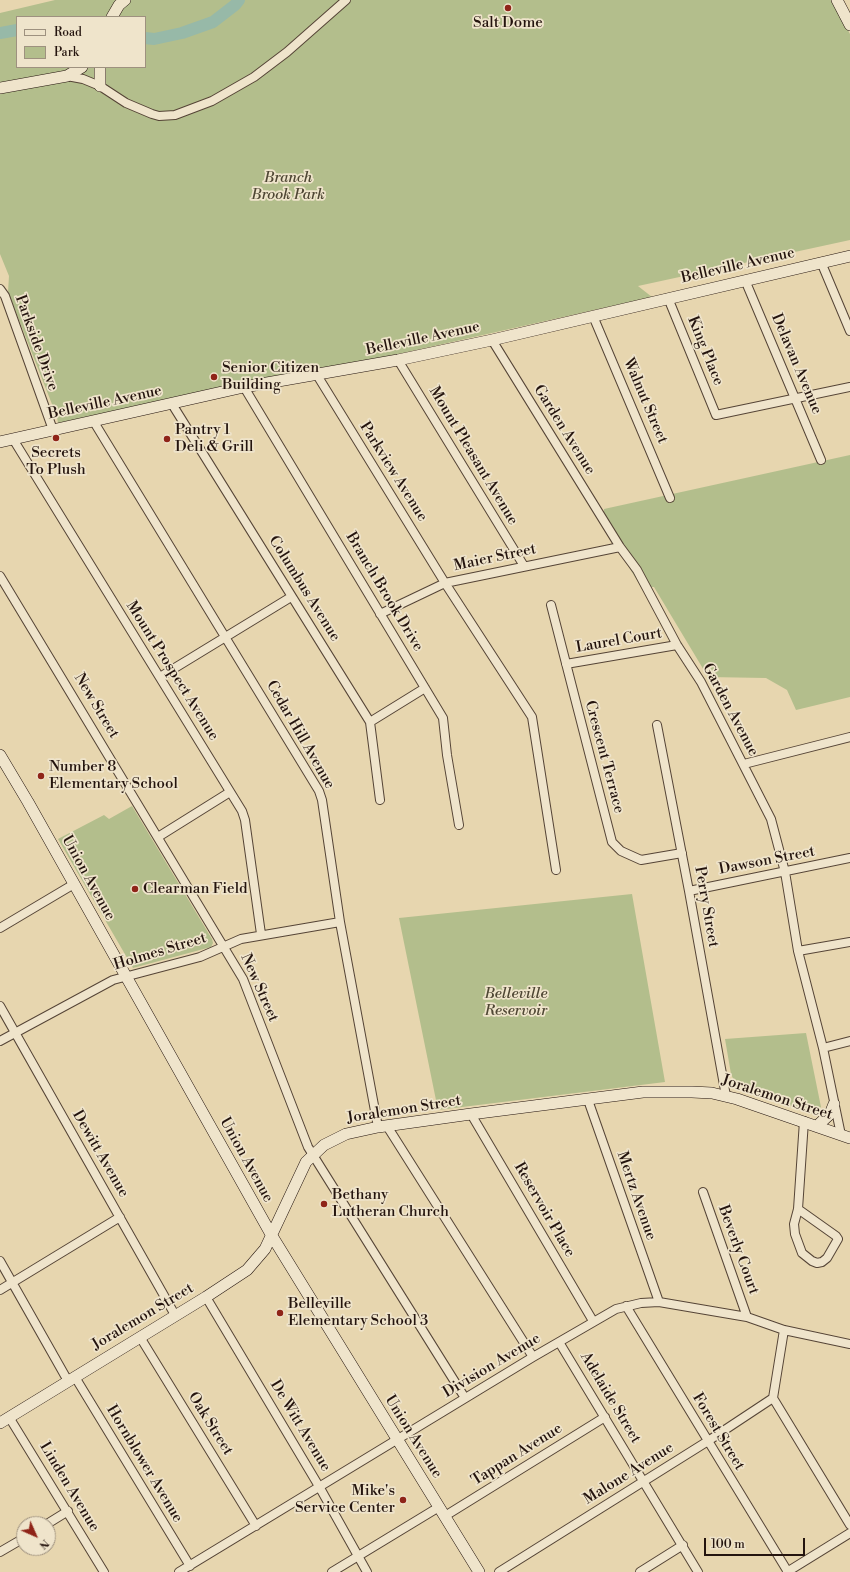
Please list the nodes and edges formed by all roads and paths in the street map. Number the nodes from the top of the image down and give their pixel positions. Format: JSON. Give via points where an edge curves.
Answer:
{"nodes":[{"id":1,"x":346,"y":0,"type":"edge"},
{"id":2,"x":837,"y":0,"type":"edge"},
{"id":3,"x":122,"y":3,"type":"edge"},
{"id":4,"x":113,"y":16,"type":"edge"},
{"id":5,"x":850,"y":25,"type":"edge"},
{"id":6,"x":80,"y":68,"type":"edge"},
{"id":7,"x":100,"y":68,"type":"edge"},
{"id":8,"x":67,"y":76,"type":"junction"},
{"id":9,"x":100,"y":86,"type":"junction"},
{"id":10,"x":0,"y":88,"type":"edge"},
{"id":11,"x":850,"y":256,"type":"edge"},
{"id":12,"x":821,"y":262,"type":"junction"},
{"id":13,"x":744,"y":280,"type":"junction"},
{"id":14,"x":0,"y":289,"type":"edge"},
{"id":15,"x":668,"y":298,"type":"junction"},
{"id":16,"x":593,"y":316,"type":"junction"},
{"id":17,"x":850,"y":330,"type":"edge"},
{"id":18,"x":492,"y":340,"type":"junction"},
{"id":19,"x":398,"y":360,"type":"junction"},
{"id":20,"x":317,"y":375,"type":"junction"},
{"id":21,"x":244,"y":387,"type":"junction"},
{"id":22,"x":850,"y":387,"type":"edge"},
{"id":23,"x":795,"y":399,"type":"junction"},
{"id":24,"x":172,"y":404,"type":"junction"},
{"id":25,"x":94,"y":422,"type":"junction"},
{"id":26,"x":53,"y":430,"type":"junction"},
{"id":27,"x":13,"y":439,"type":"junction"},
{"id":28,"x":0,"y":442,"type":"edge"},
{"id":29,"x":821,"y":460,"type":"dead end"},
{"id":30,"x":670,"y":498,"type":"dead end"},
{"id":31,"x":620,"y":547,"type":"junction"},
{"id":32,"x":524,"y":566,"type":"junction"},
{"id":33,"x":0,"y":576,"type":"edge"},
{"id":34,"x":444,"y":583,"type":"junction"},
{"id":35,"x":292,"y":597,"type":"junction"},
{"id":36,"x":551,"y":605,"type":"dead end"},
{"id":37,"x":380,"y":614,"type":"junction"},
{"id":38,"x":226,"y":637,"type":"junction"},
{"id":39,"x":677,"y":645,"type":"junction"},
{"id":40,"x":566,"y":664,"type":"junction"},
{"id":41,"x":160,"y":677,"type":"junction"},
{"id":42,"x":425,"y":688,"type":"junction"},
{"id":43,"x":370,"y":722,"type":"junction"},
{"id":44,"x":657,"y":725,"type":"dead end"},
{"id":45,"x":850,"y":737,"type":"edge"},
{"id":46,"x":0,"y":755,"type":"edge"},
{"id":47,"x":744,"y":764,"type":"junction"},
{"id":48,"x":230,"y":792,"type":"junction"},
{"id":49,"x":380,"y":800,"type":"dead end"},
{"id":50,"x":459,"y":826,"type":"dead end"},
{"id":51,"x":158,"y":837,"type":"junction"},
{"id":52,"x":682,"y":853,"type":"junction"},
{"id":53,"x":850,"y":858,"type":"edge"},
{"id":54,"x":556,"y":870,"type":"dead end"},
{"id":55,"x":785,"y":872,"type":"junction"},
{"id":56,"x":74,"y":884,"type":"junction"},
{"id":57,"x":689,"y":891,"type":"junction"},
{"id":58,"x":340,"y":922,"type":"junction"},
{"id":59,"x":0,"y":928,"type":"edge"},
{"id":60,"x":261,"y":934,"type":"junction"},
{"id":61,"x":850,"y":942,"type":"edge"},
{"id":62,"x":223,"y":946,"type":"junction"},
{"id":63,"x":798,"y":951,"type":"junction"},
{"id":64,"x":126,"y":976,"type":"junction"},
{"id":65,"x":0,"y":1006,"type":"edge"},
{"id":66,"x":15,"y":1033,"type":"junction"},
{"id":67,"x":0,"y":1041,"type":"edge"},
{"id":68,"x":850,"y":1042,"type":"edge"},
{"id":69,"x":823,"y":1048,"type":"junction"},
{"id":70,"x":726,"y":1096,"type":"junction"},
{"id":71,"x":588,"y":1100,"type":"junction"},
{"id":72,"x":834,"y":1104,"type":"junction"},
{"id":73,"x":471,"y":1114,"type":"junction"},
{"id":74,"x":804,"y":1122,"type":"junction"},
{"id":75,"x":382,"y":1126,"type":"junction"},
{"id":76,"x":817,"y":1126,"type":"junction"},
{"id":77,"x":846,"y":1136,"type":"edge"},
{"id":78,"x":313,"y":1155,"type":"junction"},
{"id":79,"x":703,"y":1192,"type":"dead end"},
{"id":80,"x":798,"y":1209,"type":"junction"},
{"id":81,"x":120,"y":1216,"type":"junction"},
{"id":82,"x":272,"y":1236,"type":"junction"},
{"id":83,"x":0,"y":1261,"type":"edge"},
{"id":84,"x":12,"y":1282,"type":"junction"},
{"id":85,"x":0,"y":1290,"type":"edge"},
{"id":86,"x":206,"y":1297,"type":"junction"},
{"id":87,"x":659,"y":1302,"type":"junction"},
{"id":88,"x":626,"y":1306,"type":"junction"},
{"id":89,"x":176,"y":1315,"type":"junction"},
{"id":90,"x":747,"y":1317,"type":"junction"},
{"id":91,"x":593,"y":1321,"type":"junction"},
{"id":92,"x":784,"y":1330,"type":"junction"},
{"id":93,"x":140,"y":1337,"type":"junction"},
{"id":94,"x":559,"y":1342,"type":"junction"},
{"id":95,"x":850,"y":1344,"type":"edge"},
{"id":96,"x":533,"y":1357,"type":"junction"},
{"id":97,"x":71,"y":1379,"type":"junction"},
{"id":98,"x":465,"y":1398,"type":"junction"},
{"id":99,"x":773,"y":1398,"type":"junction"},
{"id":100,"x":605,"y":1417,"type":"junction"},
{"id":101,"x":5,"y":1420,"type":"edge"},
{"id":102,"x":398,"y":1440,"type":"junction"},
{"id":103,"x":708,"y":1441,"type":"junction"},
{"id":104,"x":643,"y":1481,"type":"junction"},
{"id":105,"x":320,"y":1488,"type":"junction"},
{"id":106,"x":68,"y":1511,"type":"junction"},
{"id":107,"x":442,"y":1512,"type":"junction"},
{"id":108,"x":56,"y":1518,"type":"edge"},
{"id":109,"x":850,"y":1525,"type":"edge"},
{"id":110,"x":256,"y":1526,"type":"junction"},
{"id":111,"x":850,"y":1533,"type":"edge"},
{"id":112,"x":16,"y":1543,"type":"edge"},
{"id":113,"x":683,"y":1545,"type":"junction"},
{"id":114,"x":0,"y":1552,"type":"edge"},
{"id":115,"x":358,"y":1556,"type":"junction"},
{"id":116,"x":190,"y":1566,"type":"junction"},
{"id":117,"x":104,"y":1572,"type":"edge"},
{"id":118,"x":179,"y":1572,"type":"edge"},
{"id":119,"x":332,"y":1572,"type":"edge"},
{"id":120,"x":367,"y":1572,"type":"edge"},
{"id":121,"x":479,"y":1572,"type":"edge"},
{"id":122,"x":499,"y":1572,"type":"edge"},
{"id":123,"x":640,"y":1572,"type":"edge"},
{"id":124,"x":698,"y":1572,"type":"edge"},
{"id":125,"x":787,"y":1572,"type":"edge"}],
"edges":[{"from":1,"to":9,"type":"street","via":[[287,52],[254,77],[212,101],[182,113],[166,116],[152,114],[126,103]]},
{"from":2,"to":5,"type":"street"},
{"from":3,"to":4,"type":"street"},
{"from":6,"to":8,"type":"street"},
{"from":7,"to":9,"type":"street"},
{"from":8,"to":9,"type":"street"},
{"from":8,"to":10,"type":"street"},
{"from":11,"to":12,"type":"street","name":"Belleville Avenue"},
{"from":12,"to":13,"type":"street","name":"Belleville Avenue"},
{"from":12,"to":17,"type":"street"},
{"from":13,"to":15,"type":"street","name":"Belleville Avenue"},
{"from":13,"to":23,"type":"street","name":"Delavan Avenue"},
{"from":14,"to":26,"type":"street","name":"Parkside Drive","via":[[5,296]]},
{"from":15,"to":16,"type":"street","name":"Belleville Avenue"},
{"from":15,"to":23,"type":"street","name":"King Place","via":[[716,415]]},
{"from":16,"to":18,"type":"street","name":"Belleville Avenue"},
{"from":16,"to":30,"type":"street","name":"Walnut Street"},
{"from":18,"to":19,"type":"street","name":"Belleville Avenue"},
{"from":18,"to":31,"type":"street","name":"Garden Avenue"},
{"from":19,"to":20,"type":"street","name":"Belleville Avenue"},
{"from":19,"to":32,"type":"street","name":"Mount Pleasant Avenue"},
{"from":20,"to":21,"type":"street","name":"Belleville Avenue"},
{"from":20,"to":34,"type":"street","name":"Parkview Avenue"},
{"from":21,"to":24,"type":"street","name":"Belleville Avenue"},
{"from":21,"to":37,"type":"street","name":"Branch Brook Drive"},
{"from":22,"to":23,"type":"street"},
{"from":23,"to":29,"type":"street","name":"Delavan Avenue"},
{"from":24,"to":25,"type":"street","name":"Belleville Avenue"},
{"from":24,"to":35,"type":"street","name":"Columbus Avenue"},
{"from":25,"to":26,"type":"street","name":"Belleville Avenue"},
{"from":25,"to":38,"type":"street","name":"Cedar Hill Avenue"},
{"from":26,"to":27,"type":"street","name":"Belleville Avenue"},
{"from":27,"to":28,"type":"street","name":"Belleville Avenue"},
{"from":27,"to":41,"type":"street","name":"Mount Prospect Avenue"},
{"from":31,"to":32,"type":"street","name":"Maier Street"},
{"from":31,"to":39,"type":"street","name":"Garden Avenue","via":[[637,570]]},
{"from":32,"to":34,"type":"street","name":"Maier Street"},
{"from":33,"to":51,"type":"street","name":"New Street"},
{"from":34,"to":37,"type":"street","name":"Maier Street"},
{"from":34,"to":54,"type":"street","name":"Parkview Avenue","via":[[532,717]]},
{"from":35,"to":38,"type":"street"},
{"from":35,"to":43,"type":"street","name":"Columbus Avenue"},
{"from":36,"to":40,"type":"street","name":"Crescent Terrace"},
{"from":37,"to":42,"type":"street","name":"Branch Brook Drive"},
{"from":38,"to":41,"type":"street"},
{"from":38,"to":58,"type":"street","name":"Cedar Hill Avenue","via":[[319,791]]},
{"from":39,"to":40,"type":"street","name":"Laurel Court"},
{"from":39,"to":47,"type":"street","name":"Garden Avenue","via":[[701,682]]},
{"from":40,"to":52,"type":"street","name":"Crescent Terrace","via":[[612,842],[621,851],[641,860]]},
{"from":41,"to":48,"type":"street","name":"Mount Prospect Avenue"},
{"from":42,"to":43,"type":"street"},
{"from":42,"to":50,"type":"street","name":"Branch Brook Drive","via":[[443,718]]},
{"from":43,"to":49,"type":"street","name":"Columbus Avenue"},
{"from":44,"to":52,"type":"street","name":"Perry Street"},
{"from":45,"to":47,"type":"street"},
{"from":46,"to":56,"type":"street","name":"Union Avenue"},
{"from":47,"to":55,"type":"street","name":"Garden Avenue","via":[[771,819]]},
{"from":48,"to":51,"type":"street"},
{"from":48,"to":60,"type":"street","name":"Mount Prospect Avenue","via":[[245,820]]},
{"from":51,"to":62,"type":"street","name":"New Street"},
{"from":52,"to":57,"type":"street","name":"Perry Street"},
{"from":53,"to":55,"type":"street","name":"Dawson Street"},
{"from":55,"to":57,"type":"street","name":"Dawson Street"},
{"from":55,"to":63,"type":"street","name":"Garden Avenue"},
{"from":56,"to":59,"type":"street"},
{"from":56,"to":64,"type":"street","name":"Union Avenue"},
{"from":57,"to":70,"type":"street","name":"Perry Street"},
{"from":58,"to":60,"type":"street","name":"Holmes Street"},
{"from":58,"to":75,"type":"street","name":"Cedar Hill Avenue"},
{"from":60,"to":62,"type":"street","name":"Holmes Street"},
{"from":61,"to":63,"type":"street"},
{"from":62,"to":64,"type":"street","name":"Holmes Street","via":[[200,957]]},
{"from":62,"to":78,"type":"street","name":"New Street","via":[[243,979],[303,1138]]},
{"from":63,"to":69,"type":"street","name":"Garden Avenue"},
{"from":64,"to":66,"type":"street","name":"Holmes Street","via":[[113,980]]},
{"from":64,"to":82,"type":"street","name":"Union Avenue"},
{"from":65,"to":66,"type":"street","name":"Dewitt Avenue"},
{"from":66,"to":67,"type":"street","name":"Holmes Street"},
{"from":66,"to":81,"type":"street","name":"Dewitt Avenue"},
{"from":68,"to":69,"type":"street"},
{"from":69,"to":72,"type":"street","name":"Garden Avenue"},
{"from":70,"to":71,"type":"street","name":"Joralemon Street","via":[[667,1091]]},
{"from":70,"to":74,"type":"street","name":"Joralemon Street"},
{"from":71,"to":73,"type":"street","name":"Joralemon Street"},
{"from":71,"to":87,"type":"street","name":"Mertz Avenue"},
{"from":72,"to":76,"type":"street","via":[[830,1114]]},
{"from":72,"to":77,"type":"street","name":"Garden Avenue"},
{"from":73,"to":75,"type":"street","name":"Joralemon Street"},
{"from":73,"to":91,"type":"street","name":"Reservoir Place"},
{"from":74,"to":76,"type":"street","name":"Joralemon Street"},
{"from":74,"to":80,"type":"street"},
{"from":75,"to":78,"type":"street","name":"Joralemon Street","via":[[338,1137]]},
{"from":75,"to":96,"type":"street"},
{"from":76,"to":77,"type":"street","name":"Joralemon Street"},
{"from":78,"to":82,"type":"street","name":"Joralemon Street","via":[[301,1170]]},
{"from":78,"to":98,"type":"street","name":"New Street"},
{"from":79,"to":90,"type":"street","name":"Beverly Court"},
{"from":80,"to":80,"type":"street","via":[[838,1240],[822,1262],[812,1261],[802,1252],[794,1224]]},
{"from":81,"to":84,"type":"street"},
{"from":81,"to":89,"type":"street","name":"Dewitt Avenue"},
{"from":82,"to":86,"type":"street","name":"Joralemon Street","via":[[261,1255],[247,1270]]},
{"from":82,"to":102,"type":"street","name":"Union Avenue"},
{"from":83,"to":84,"type":"street","name":"Hornblower Avenue"},
{"from":84,"to":85,"type":"street"},
{"from":84,"to":97,"type":"street","name":"Hornblower Avenue"},
{"from":86,"to":89,"type":"street","name":"Joralemon Street"},
{"from":86,"to":105,"type":"street","name":"De Witt Avenue"},
{"from":87,"to":88,"type":"street","name":"Division Avenue"},
{"from":87,"to":90,"type":"street","name":"Division Avenue"},
{"from":88,"to":91,"type":"street","name":"Division Avenue"},
{"from":88,"to":103,"type":"street","name":"Forest Street"},
{"from":89,"to":93,"type":"street","name":"Joralemon Street"},
{"from":90,"to":92,"type":"street","name":"Division Avenue"},
{"from":91,"to":94,"type":"street","name":"Division Avenue"},
{"from":92,"to":95,"type":"street","name":"Division Avenue"},
{"from":92,"to":99,"type":"street"},
{"from":93,"to":97,"type":"street","name":"Joralemon Street"},
{"from":93,"to":110,"type":"street","name":"Oak Street"},
{"from":94,"to":96,"type":"street","name":"Division Avenue"},
{"from":94,"to":100,"type":"street","name":"Adelaide Street"},
{"from":96,"to":98,"type":"street","name":"Division Avenue"},
{"from":97,"to":101,"type":"street","name":"Joralemon Street"},
{"from":97,"to":116,"type":"street","name":"Hornblower Avenue"},
{"from":98,"to":102,"type":"street","name":"Division Avenue"},
{"from":99,"to":103,"type":"street","name":"Malone Avenue"},
{"from":99,"to":109,"type":"street"},
{"from":100,"to":104,"type":"street","name":"Adelaide Street"},
{"from":100,"to":107,"type":"street","name":"Tappan Avenue"},
{"from":101,"to":106,"type":"street","name":"Linden Avenue"},
{"from":102,"to":105,"type":"street","name":"Division Avenue"},
{"from":102,"to":107,"type":"street","name":"Union Avenue"},
{"from":103,"to":104,"type":"street","name":"Malone Avenue"},
{"from":103,"to":125,"type":"street","name":"Forest Street"},
{"from":104,"to":113,"type":"street","name":"Adelaide Street"},
{"from":104,"to":122,"type":"street","name":"Malone Avenue"},
{"from":105,"to":110,"type":"street","name":"Division Avenue"},
{"from":105,"to":115,"type":"street","name":"De Witt Avenue"},
{"from":106,"to":108,"type":"street"},
{"from":106,"to":117,"type":"street","name":"Linden Avenue"},
{"from":107,"to":115,"type":"street","name":"Tappan Avenue"},
{"from":107,"to":121,"type":"street","name":"Union Avenue"},
{"from":110,"to":116,"type":"street","name":"Division Avenue"},
{"from":111,"to":125,"type":"street"},
{"from":112,"to":114,"type":"street"},
{"from":113,"to":123,"type":"street"},
{"from":113,"to":124,"type":"street","name":"Adelaide Street"},
{"from":115,"to":119,"type":"street","name":"Tappan Avenue"},
{"from":115,"to":120,"type":"street","name":"De Witt Avenue"},
{"from":116,"to":118,"type":"street","name":"Division Avenue"}]}
